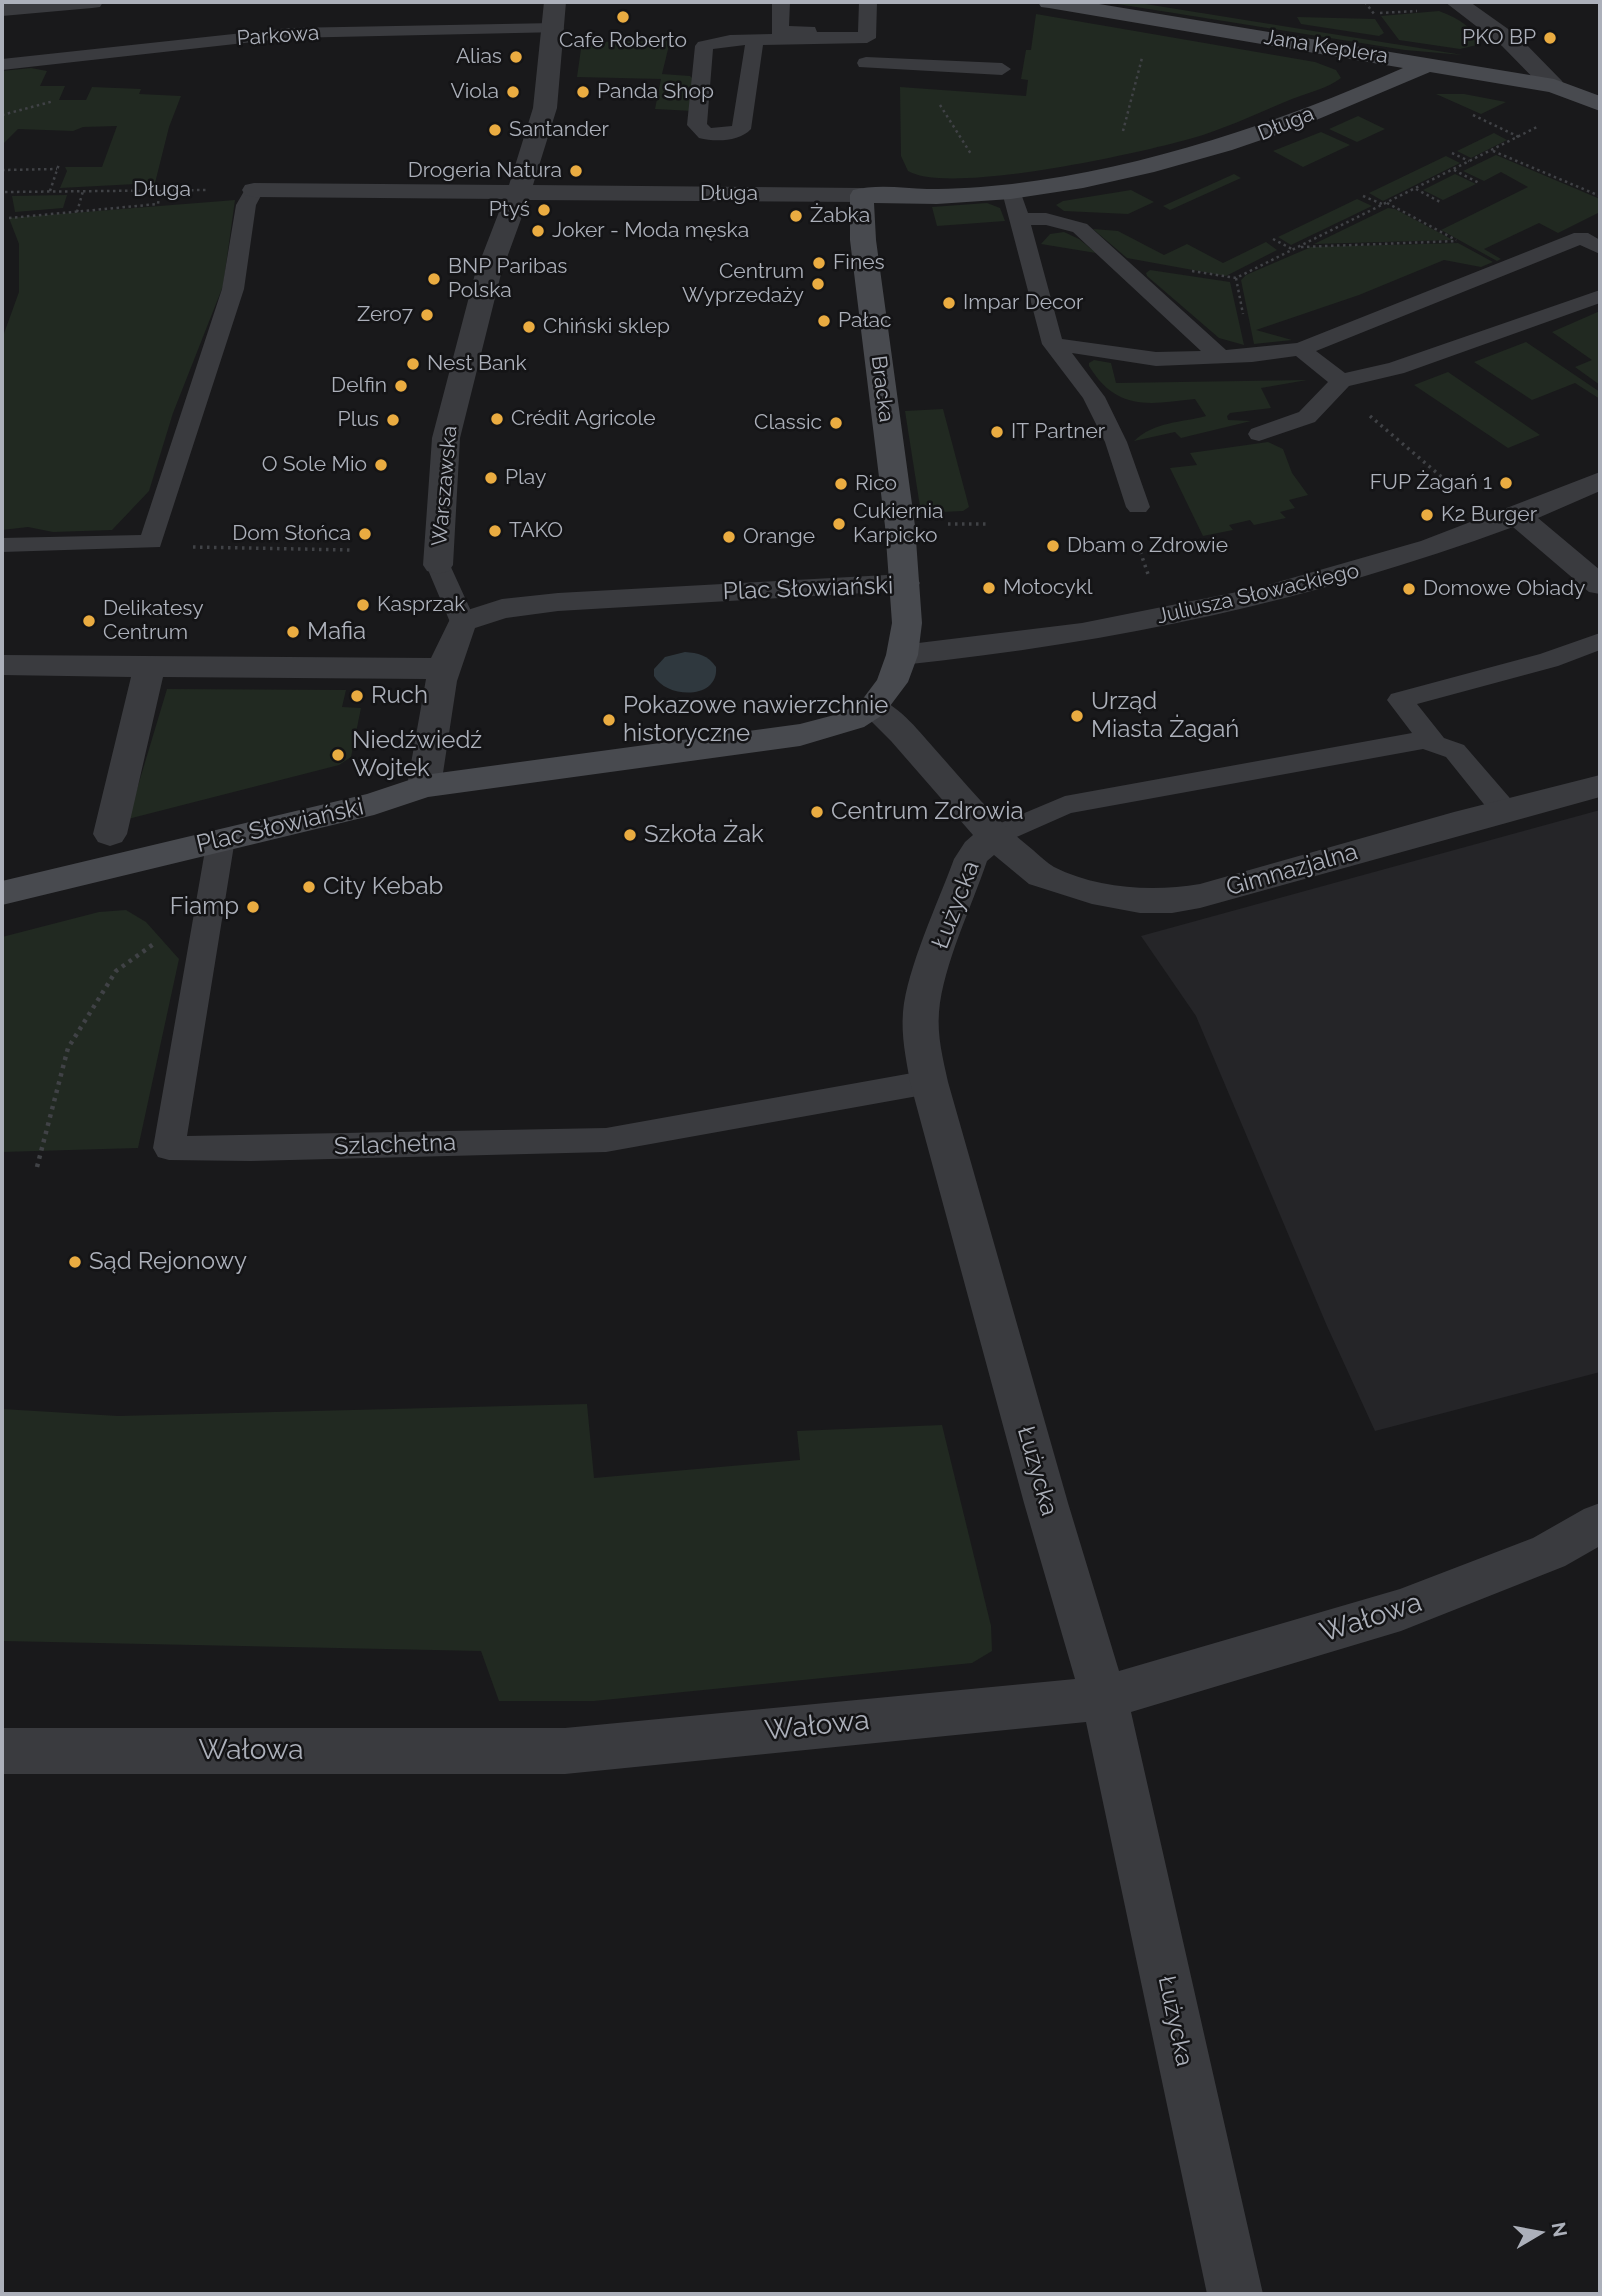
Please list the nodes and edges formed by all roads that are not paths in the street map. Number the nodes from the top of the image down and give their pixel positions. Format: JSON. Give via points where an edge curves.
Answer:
{"nodes":[{"id":1,"x":92,"y":2,"type":"edge"},
{"id":2,"x":555,"y":2,"type":"edge"},
{"id":3,"x":781,"y":2,"type":"edge"},
{"id":4,"x":868,"y":2,"type":"edge"},
{"id":5,"x":1049,"y":2,"type":"edge"},
{"id":6,"x":1456,"y":2,"type":"edge"},
{"id":7,"x":2,"y":10,"type":"edge"},
{"id":8,"x":555,"y":28,"type":"junction"},
{"id":9,"x":867,"y":34,"type":"junction"},
{"id":10,"x":755,"y":40,"type":"junction"},
{"id":11,"x":866,"y":63,"type":"dead end"},
{"id":12,"x":1430,"y":64,"type":"junction"},
{"id":13,"x":2,"y":65,"type":"edge"},
{"id":14,"x":1002,"y":69,"type":"dead end"},
{"id":15,"x":1554,"y":86,"type":"junction"},
{"id":16,"x":1600,"y":104,"type":"edge"},
{"id":17,"x":254,"y":190,"type":"joint"},
{"id":18,"x":519,"y":191,"type":"junction"},
{"id":19,"x":1012,"y":192,"type":"junction"},
{"id":20,"x":862,"y":195,"type":"junction"},
{"id":21,"x":1019,"y":219,"type":"junction"},
{"id":22,"x":1600,"y":222,"type":"edge"},
{"id":23,"x":1581,"y":237,"type":"junction"},
{"id":24,"x":1600,"y":247,"type":"edge"},
{"id":25,"x":1600,"y":296,"type":"edge"},
{"id":26,"x":1053,"y":344,"type":"junction"},
{"id":27,"x":1301,"y":349,"type":"junction"},
{"id":28,"x":1220,"y":357,"type":"junction"},
{"id":29,"x":1341,"y":381,"type":"junction"},
{"id":30,"x":1258,"y":434,"type":"dead end"},
{"id":31,"x":1600,"y":481,"type":"edge"},
{"id":32,"x":1138,"y":508,"type":"dead end"},
{"id":33,"x":1508,"y":521,"type":"junction"},
{"id":34,"x":2,"y":545,"type":"edge"},
{"id":35,"x":438,"y":565,"type":"joint"},
{"id":36,"x":905,"y":583,"type":"junction"},
{"id":37,"x":1600,"y":585,"type":"edge"},
{"id":38,"x":463,"y":622,"type":"junction"},
{"id":39,"x":1600,"y":641,"type":"edge"},
{"id":40,"x":902,"y":655,"type":"junction"},
{"id":41,"x":2,"y":665,"type":"edge"},
{"id":42,"x":149,"y":668,"type":"junction"},
{"id":43,"x":443,"y":668,"type":"junction"},
{"id":44,"x":873,"y":707,"type":"junction"},
{"id":45,"x":1433,"y":741,"type":"junction"},
{"id":46,"x":424,"y":786,"type":"junction"},
{"id":47,"x":1600,"y":786,"type":"edge"},
{"id":48,"x":1505,"y":811,"type":"junction"},
{"id":49,"x":110,"y":834,"type":"dead end"},
{"id":50,"x":994,"y":837,"type":"junction"},
{"id":51,"x":221,"y":839,"type":"junction"},
{"id":52,"x":2,"y":893,"type":"edge"},
{"id":53,"x":929,"y":1082,"type":"junction"},
{"id":54,"x":1600,"y":1523,"type":"edge"},
{"id":55,"x":1104,"y":1698,"type":"junction"},
{"id":56,"x":2,"y":1751,"type":"edge"},
{"id":57,"x":1235,"y":2294,"type":"edge"}],
"edges":[{"from":1,"to":7,"type":"street"},
{"from":2,"to":8,"type":"street","name":"Warszawska"},
{"from":3,"to":9,"type":"lane","via":[[780,32]]},
{"from":4,"to":9,"type":"lane"},
{"from":5,"to":12,"type":"street","name":"Jana Keplera"},
{"from":6,"to":15,"type":"street","via":[[1510,41]]},
{"from":8,"to":13,"type":"lane","name":"Parkowa","via":[[289,33]]},
{"from":8,"to":18,"type":"street","name":"Warszawska","via":[[545,108]]},
{"from":9,"to":10,"type":"lane"},
{"from":10,"to":10,"type":"lane","via":[[704,46],[696,125],[706,134],[741,129]]},
{"from":11,"to":14,"type":"lane"},
{"from":12,"to":15,"type":"street","name":"Jana Keplera"},
{"from":12,"to":19,"type":"street","name":"Długa","via":[[1224,147],[1149,168]]},
{"from":15,"to":16,"type":"street","name":"Jana Keplera"},
{"from":17,"to":18,"type":"street","name":"Długa"},
{"from":17,"to":34,"type":"lane","via":[[246,205],[233,289],[151,542]]},
{"from":18,"to":20,"type":"street","name":"Długa"},
{"from":18,"to":35,"type":"street","name":"Warszawska","via":[[488,274],[446,438]]},
{"from":19,"to":20,"type":"street","name":"Długa","via":[[918,198]]},
{"from":19,"to":21,"type":"lane"},
{"from":20,"to":36,"type":"street","name":"Bracka","via":[[863,240]]},
{"from":21,"to":26,"type":"lane"},
{"from":21,"to":28,"type":"lane","via":[[1046,219],[1080,228]]},
{"from":22,"to":23,"type":"lane"},
{"from":23,"to":24,"type":"lane"},
{"from":23,"to":27,"type":"lane"},
{"from":25,"to":29,"type":"lane","via":[[1396,368]]},
{"from":26,"to":28,"type":"lane","via":[[1156,359]]},
{"from":26,"to":32,"type":"lane","via":[[1094,397],[1116,442]]},
{"from":27,"to":28,"type":"lane"},
{"from":27,"to":29,"type":"lane"},
{"from":29,"to":30,"type":"lane","via":[[1307,417]]},
{"from":31,"to":33,"type":"street","name":"Juliusza Słowackiego"},
{"from":33,"to":37,"type":"street"},
{"from":33,"to":40,"type":"street","name":"Juliusza Słowackiego","via":[[1344,576],[1263,597],[1026,641]]},
{"from":35,"to":38,"type":"lane"},
{"from":36,"to":38,"type":"street","name":"Plac Słowiański","via":[[558,602],[502,609]]},
{"from":36,"to":40,"type":"street","name":"Plac Słowiański","via":[[907,623]]},
{"from":38,"to":43,"type":"street"},
{"from":39,"to":45,"type":"lane","via":[[1549,660],[1400,700]]},
{"from":40,"to":44,"type":"street","name":"Plac Słowiański","via":[[891,682]]},
{"from":41,"to":42,"type":"street"},
{"from":42,"to":43,"type":"street"},
{"from":42,"to":49,"type":"street"},
{"from":43,"to":46,"type":"street"},
{"from":44,"to":46,"type":"street","name":"Plac Słowiański","via":[[853,720],[800,734]]},
{"from":44,"to":50,"type":"street","name":"Łużycka","via":[[902,733]]},
{"from":45,"to":48,"type":"lane","via":[[1455,751]]},
{"from":45,"to":50,"type":"lane","via":[[1065,805]]},
{"from":46,"to":51,"type":"street","name":"Plac Słowiański","via":[[374,804]]},
{"from":47,"to":48,"type":"street","name":"Gimnazjalna"},
{"from":48,"to":50,"type":"street","name":"Gimnazjalna","via":[[1172,901],[1117,898],[1041,875]]},
{"from":50,"to":53,"type":"street","name":"Łużycka","via":[[971,859],[926,984],[921,1041]]},
{"from":51,"to":52,"type":"street","name":"Plac Słowiański"},
{"from":51,"to":53,"type":"lane","name":"Szlachetna","via":[[169,1148],[606,1140]]},
{"from":53,"to":55,"type":"street","name":"Łużycka"},
{"from":54,"to":55,"type":"street","name":"Wałowa","via":[[1549,1552],[1401,1610]]},
{"from":55,"to":56,"type":"street","name":"Wałowa","via":[[565,1751]]},
{"from":55,"to":57,"type":"street","name":"Łużycka"}]}
